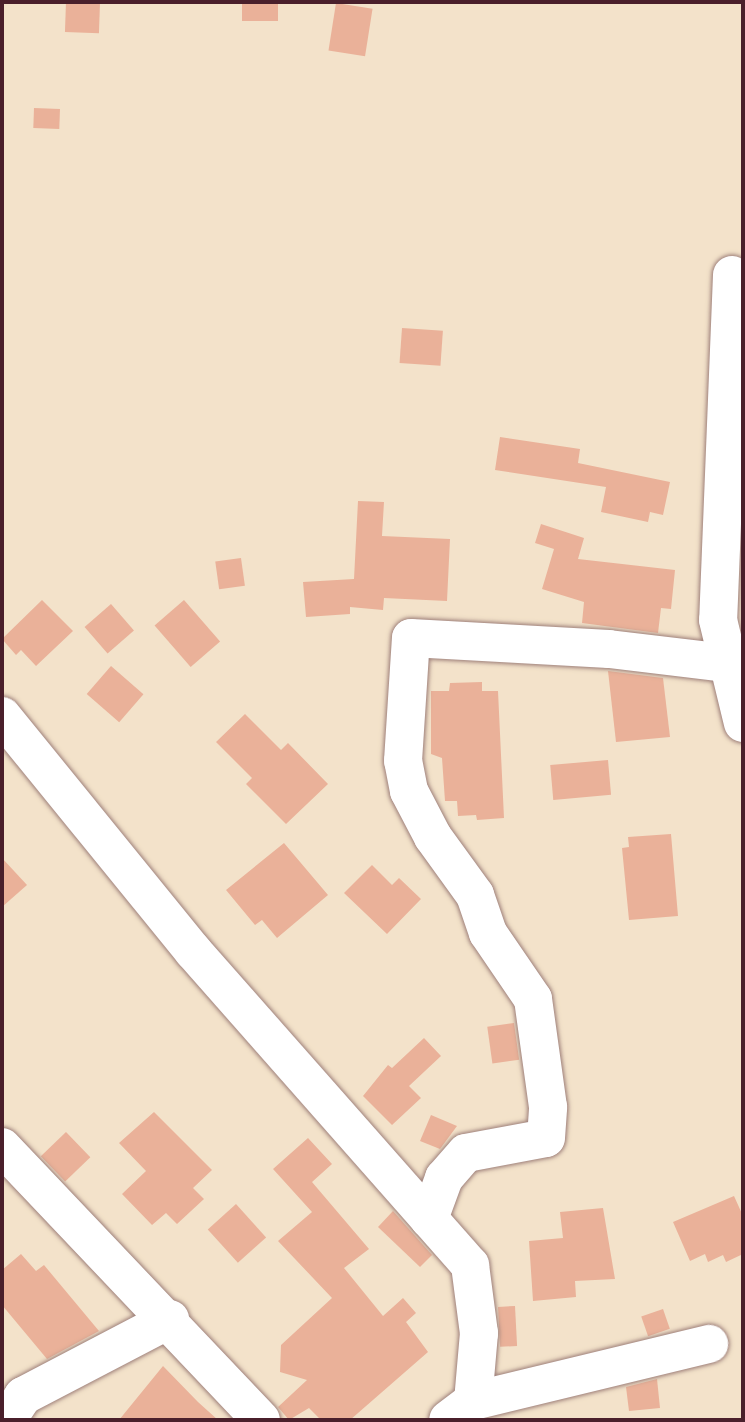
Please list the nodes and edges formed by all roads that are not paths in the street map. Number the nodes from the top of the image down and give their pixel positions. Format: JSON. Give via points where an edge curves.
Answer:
{"nodes":[{"id":1,"x":732,"y":275,"type":"dead end"},
{"id":2,"x":732,"y":570,"type":"edge"},
{"id":3,"x":727,"y":663,"type":"junction"},
{"id":4,"x":2,"y":716,"type":"edge"},
{"id":5,"x":743,"y":723,"type":"edge"},
{"id":6,"x":2,"y":1147,"type":"edge"},
{"id":7,"x":429,"y":1219,"type":"junction"},
{"id":8,"x":170,"y":1319,"type":"junction"},
{"id":9,"x":709,"y":1344,"type":"dead end"},
{"id":10,"x":460,"y":1411,"type":"edge"},
{"id":11,"x":7,"y":1420,"type":"edge"},
{"id":12,"x":261,"y":1420,"type":"edge"}],
"edges":[{"from":1,"to":2,"type":"street"},
{"from":2,"to":3,"type":"street","via":[[718,620]]},
{"from":3,"to":5,"type":"street"},
{"from":3,"to":7,"type":"street","via":[[609,649],[411,638],[403,761],[409,791],[433,837],[475,895],[488,933],[533,999],[548,1107],[546,1138],[466,1153],[444,1178]]},
{"from":4,"to":7,"type":"street","via":[[193,951]]},
{"from":6,"to":8,"type":"street"},
{"from":7,"to":10,"type":"street","via":[[470,1265],[479,1333]]},
{"from":8,"to":11,"type":"street","via":[[23,1396]]},
{"from":8,"to":12,"type":"street"},
{"from":9,"to":10,"type":"street"}]}
